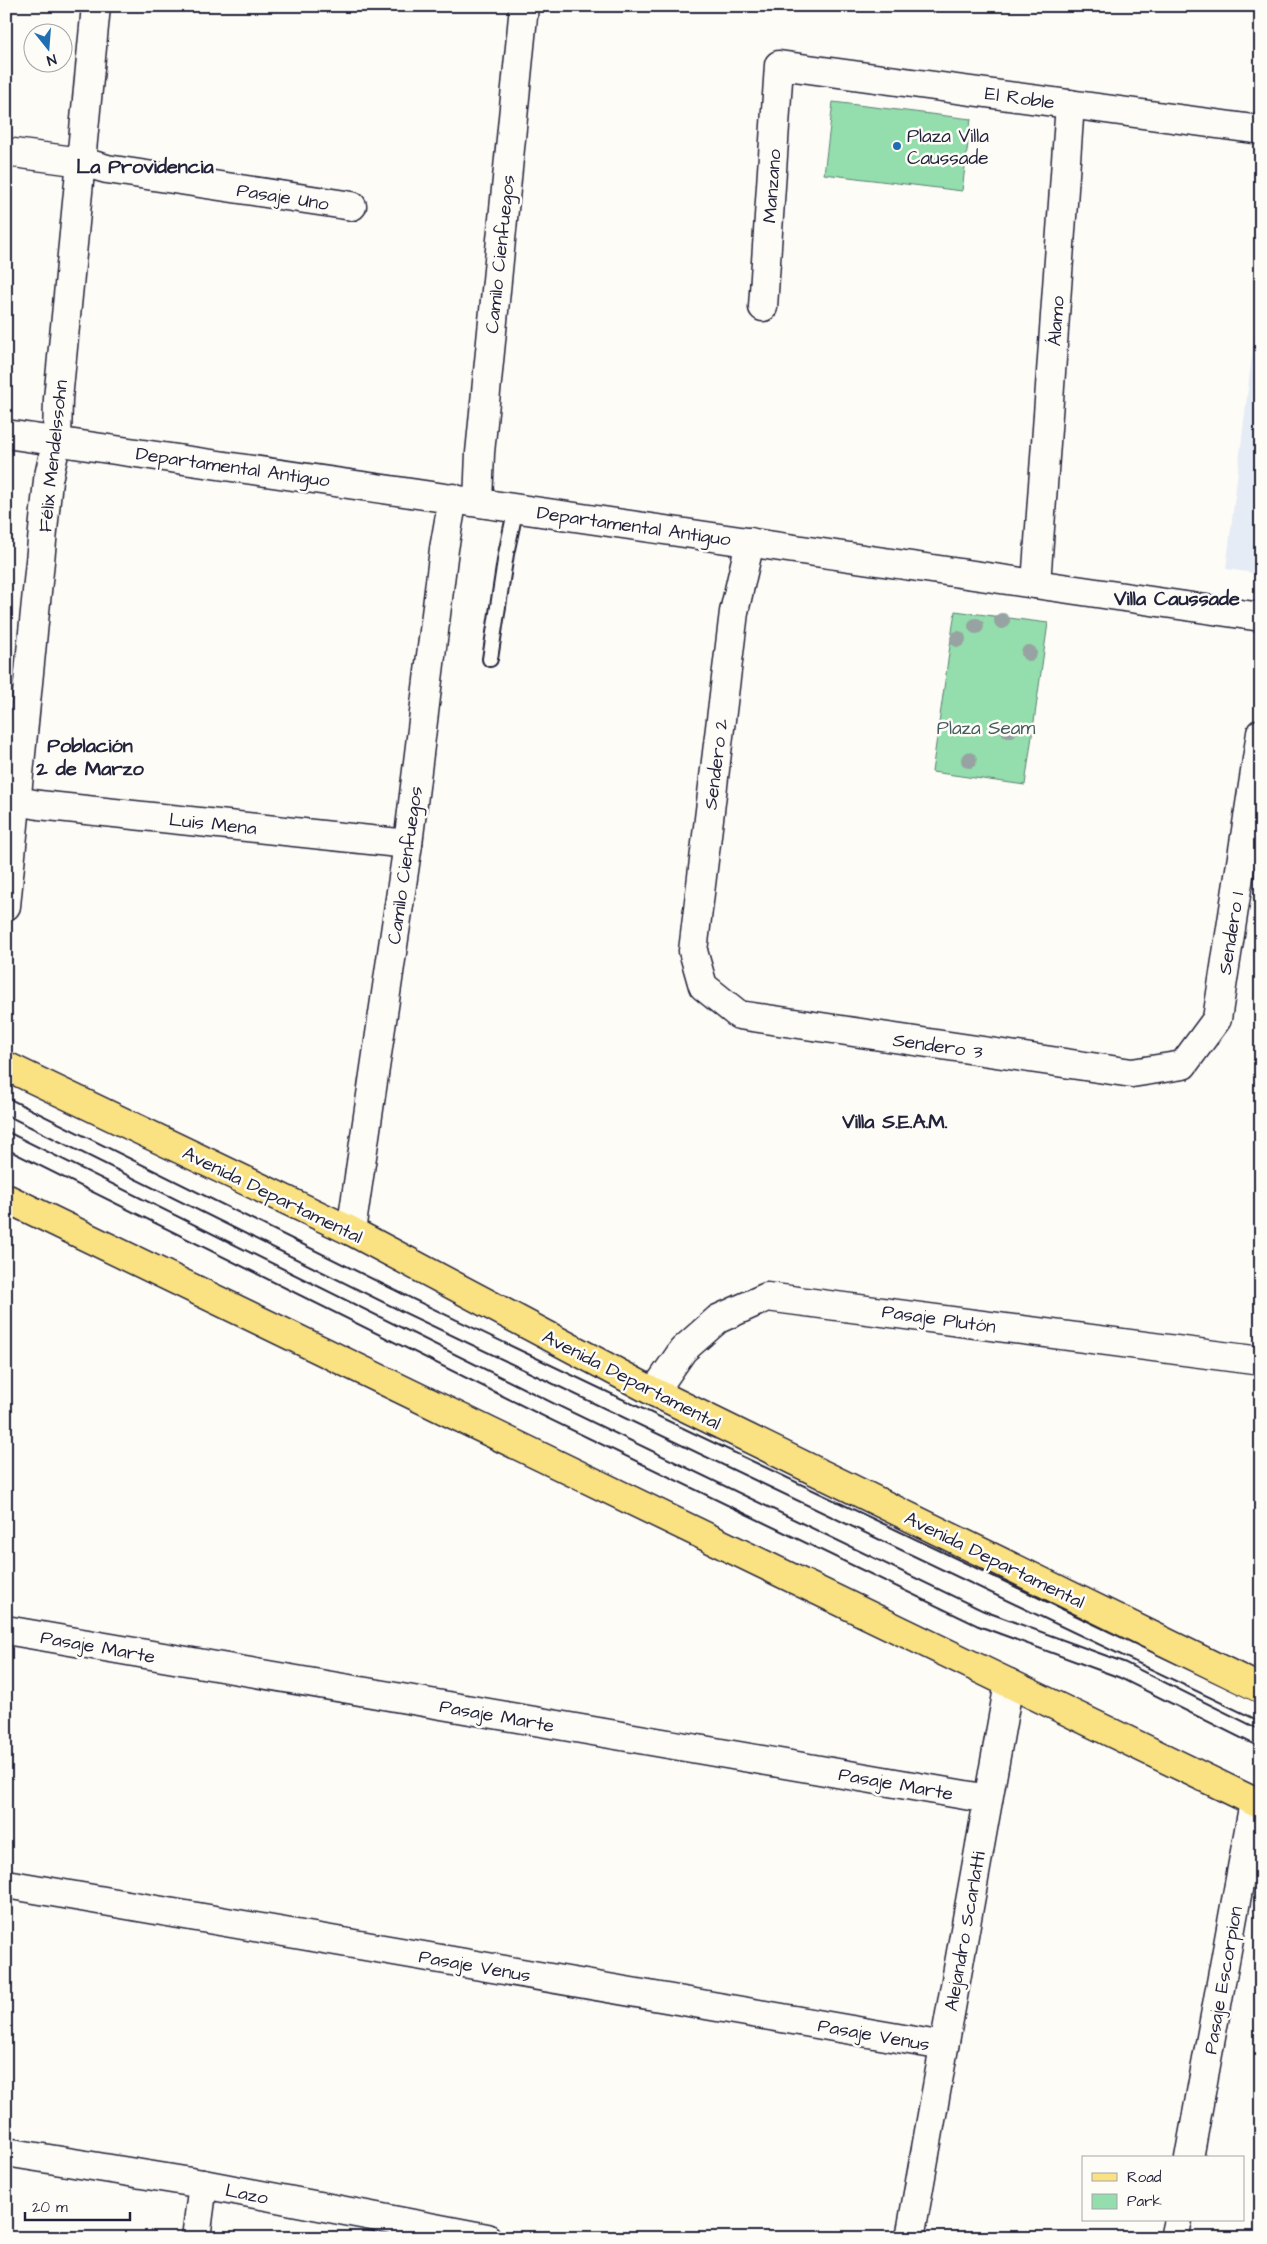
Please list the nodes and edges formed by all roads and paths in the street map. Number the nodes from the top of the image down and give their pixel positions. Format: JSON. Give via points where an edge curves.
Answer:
{"nodes":[{"id":1,"x":96,"y":6,"type":"edge"},
{"id":2,"x":524,"y":6,"type":"edge"},
{"id":3,"x":779,"y":65,"type":"joint"},
{"id":4,"x":1070,"y":104,"type":"junction"},
{"id":5,"x":1261,"y":130,"type":"edge"},
{"id":6,"x":6,"y":152,"type":"edge"},
{"id":7,"x":82,"y":162,"type":"junction"},
{"id":8,"x":352,"y":206,"type":"dead end"},
{"id":9,"x":763,"y":307,"type":"dead end"},
{"id":10,"x":6,"y":434,"type":"edge"},
{"id":11,"x":57,"y":440,"type":"junction"},
{"id":12,"x":466,"y":500,"type":"junction"},
{"id":13,"x":516,"y":507,"type":"junction"},
{"id":14,"x":750,"y":542,"type":"junction"},
{"id":15,"x":1036,"y":584,"type":"junction"},
{"id":16,"x":1261,"y":617,"type":"edge"},
{"id":17,"x":490,"y":659,"type":"dead end"},
{"id":18,"x":1261,"y":733,"type":"edge"},
{"id":19,"x":18,"y":801,"type":"junction"},
{"id":20,"x":408,"y":844,"type":"junction"},
{"id":21,"x":6,"y":906,"type":"edge"},
{"id":22,"x":702,"y":986,"type":"joint"},
{"id":23,"x":1183,"y":1065,"type":"joint"},
{"id":24,"x":6,"y":1066,"type":"edge"},
{"id":25,"x":6,"y":1106,"type":"edge"},
{"id":26,"x":6,"y":1140,"type":"edge"},
{"id":27,"x":6,"y":1198,"type":"edge"},
{"id":28,"x":351,"y":1231,"type":"junction"},
{"id":29,"x":1261,"y":1361,"type":"edge"},
{"id":30,"x":654,"y":1392,"type":"junction"},
{"id":31,"x":6,"y":1630,"type":"edge"},
{"id":32,"x":1009,"y":1683,"type":"junction"},
{"id":33,"x":1261,"y":1689,"type":"edge"},
{"id":34,"x":1261,"y":1714,"type":"edge"},
{"id":35,"x":1261,"y":1739,"type":"edge"},
{"id":36,"x":988,"y":1799,"type":"junction"},
{"id":37,"x":1257,"y":1804,"type":"edge"},
{"id":38,"x":6,"y":1884,"type":"edge"},
{"id":39,"x":944,"y":2046,"type":"junction"},
{"id":40,"x":6,"y":2152,"type":"edge"},
{"id":41,"x":1189,"y":2156,"type":"edge"},
{"id":42,"x":203,"y":2184,"type":"junction"},
{"id":43,"x":1178,"y":2222,"type":"edge"},
{"id":44,"x":196,"y":2238,"type":"edge"},
{"id":45,"x":487,"y":2238,"type":"edge"},
{"id":46,"x":910,"y":2238,"type":"edge"},
{"id":47,"x":1174,"y":2238,"type":"edge"}],
"edges":[{"from":1,"to":7,"type":"street","name":"Félix Mendelssohn"},
{"from":2,"to":12,"type":"street","name":"Camilo Cienfuegos","via":[[480,453]]},
{"from":3,"to":4,"type":"street","name":"El Roble"},
{"from":3,"to":9,"type":"street","name":"Manzano"},
{"from":4,"to":5,"type":"street","name":"El Roble"},
{"from":4,"to":15,"type":"street","name":"Álamo"},
{"from":6,"to":7,"type":"street","name":"Pasaje Uno"},
{"from":7,"to":8,"type":"street","name":"Pasaje Uno"},
{"from":7,"to":11,"type":"street","name":"Félix Mendelssohn","via":[[58,399]]},
{"from":10,"to":11,"type":"street","name":"Departamental Antiguo"},
{"from":11,"to":12,"type":"street","name":"Departamental Antiguo"},
{"from":11,"to":19,"type":"street","name":"Félix Mendelssohn","via":[[48,480]]},
{"from":12,"to":13,"type":"street","name":"Departamental Antiguo"},
{"from":12,"to":20,"type":"street","name":"Camilo Cienfuegos","via":[[444,549]]},
{"from":13,"to":14,"type":"street","name":"Departamental Antiguo"},
{"from":13,"to":17,"type":"lane"},
{"from":14,"to":15,"type":"street","name":"Departamental Antiguo"},
{"from":14,"to":22,"type":"street","name":"Sendero 2","via":[[734,612],[693,951]]},
{"from":15,"to":16,"type":"street","name":"Departamental Antiguo"},
{"from":18,"to":23,"type":"street","name":"Sendero 1","via":[[1216,1019]]},
{"from":19,"to":20,"type":"street","name":"Luis Mena"},
{"from":19,"to":21,"type":"street","name":"Félix Mendelssohn"},
{"from":20,"to":28,"type":"street","name":"Camilo Cienfuegos"},
{"from":22,"to":23,"type":"street","name":"Sendero 3","via":[[740,1015],[1132,1073]]},
{"from":24,"to":28,"type":"main road","name":"Avenida Departamental"},
{"from":25,"to":34,"type":"lane","via":[[409,1306]]},
{"from":26,"to":35,"type":"lane","via":[[556,1413],[980,1618],[1122,1670]]},
{"from":27,"to":32,"type":"main road"},
{"from":28,"to":30,"type":"main road","name":"Avenida Departamental"},
{"from":29,"to":30,"type":"street","name":"Pasaje Plutón","via":[[767,1296],[718,1319],[683,1350]]},
{"from":30,"to":33,"type":"main road","name":"Avenida Departamental"},
{"from":31,"to":36,"type":"street","name":"Pasaje Marte"},
{"from":32,"to":36,"type":"street","name":"Alejandro Scarlatti"},
{"from":32,"to":37,"type":"main road"},
{"from":36,"to":39,"type":"street","name":"Alejandro Scarlatti"},
{"from":37,"to":41,"type":"street","name":"Pasaje Escorpion"},
{"from":38,"to":39,"type":"street","name":"Pasaje Venus"},
{"from":39,"to":46,"type":"street","name":"Alejandro Scarlatti"},
{"from":40,"to":42,"type":"street","name":"Lazo"},
{"from":42,"to":44,"type":"street"},
{"from":42,"to":45,"type":"street","name":"Lazo"},
{"from":43,"to":47,"type":"street"}]}
